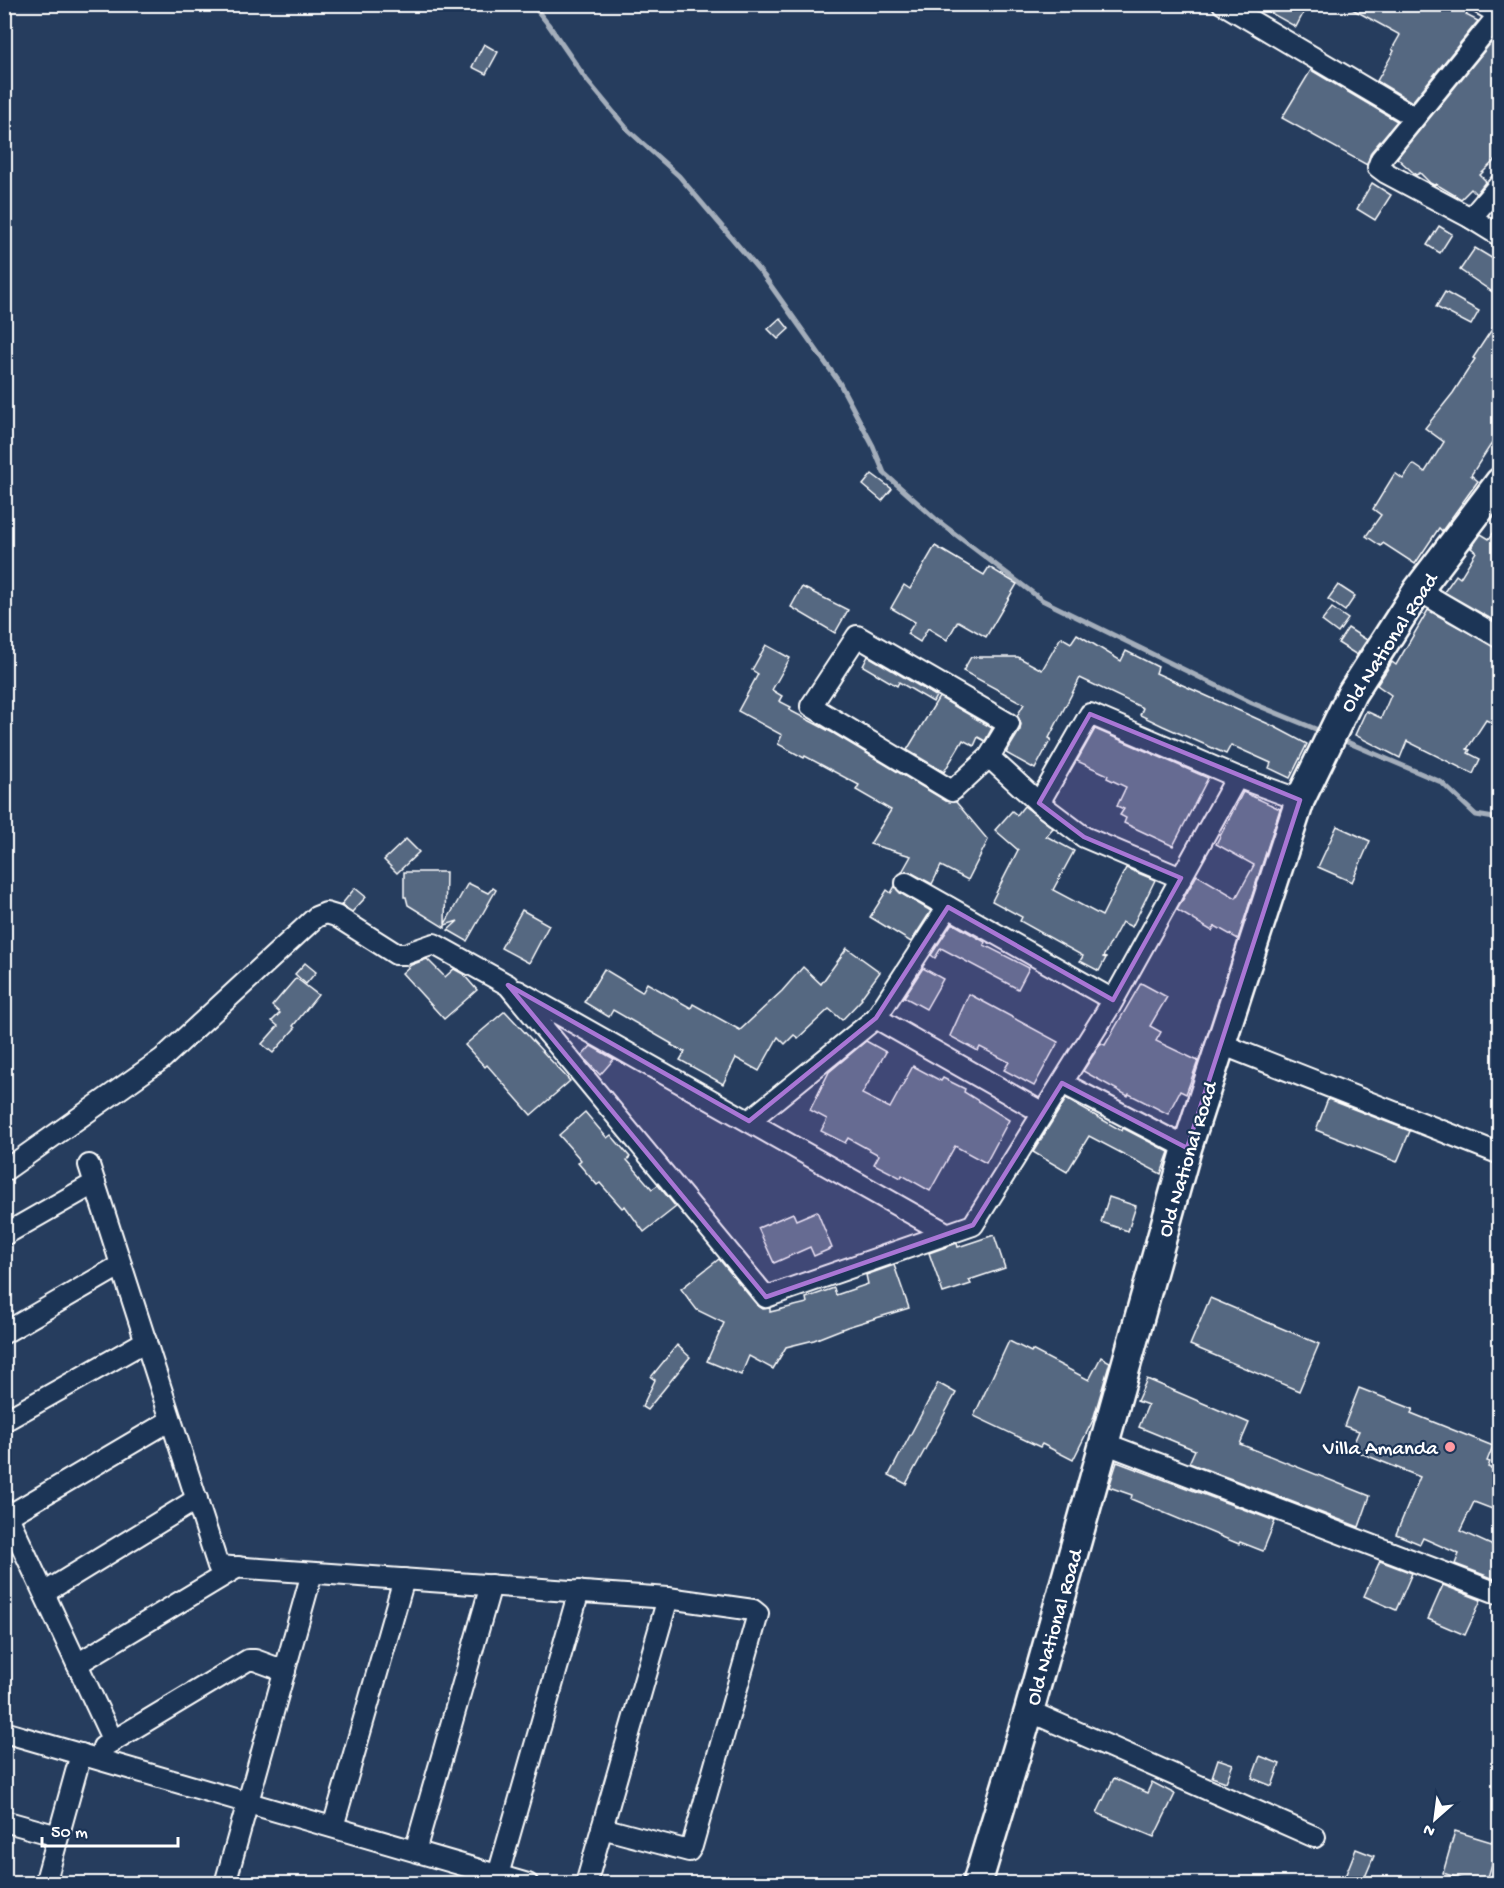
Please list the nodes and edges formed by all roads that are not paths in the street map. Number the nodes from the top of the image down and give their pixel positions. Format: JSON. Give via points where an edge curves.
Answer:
{"nodes":[{"id":1,"x":1223,"y":4,"type":"edge"},
{"id":2,"x":1481,"y":4,"type":"edge"},
{"id":3,"x":1499,"y":14,"type":"edge"},
{"id":4,"x":1414,"y":117,"type":"junction"},
{"id":5,"x":1500,"y":184,"type":"edge"},
{"id":6,"x":1471,"y":218,"type":"junction"},
{"id":7,"x":1500,"y":236,"type":"edge"},
{"id":8,"x":1500,"y":482,"type":"edge"},
{"id":9,"x":1418,"y":590,"type":"junction"},
{"id":10,"x":1500,"y":638,"type":"edge"},
{"id":11,"x":989,"y":757,"type":"junction"},
{"id":12,"x":1237,"y":777,"type":"junction"},
{"id":13,"x":1300,"y":800,"type":"junction"},
{"id":14,"x":1039,"y":803,"type":"junction"},
{"id":15,"x":1181,"y":878,"type":"junction"},
{"id":16,"x":906,"y":883,"type":"dead end"},
{"id":17,"x":948,"y":907,"type":"junction"},
{"id":18,"x":508,"y":986,"type":"junction"},
{"id":19,"x":1113,"y":1000,"type":"junction"},
{"id":20,"x":876,"y":1018,"type":"junction"},
{"id":21,"x":1221,"y":1044,"type":"junction"},
{"id":22,"x":1062,"y":1083,"type":"junction"},
{"id":23,"x":1043,"y":1113,"type":"junction"},
{"id":24,"x":749,"y":1121,"type":"junction"},
{"id":25,"x":1187,"y":1148,"type":"junction"},
{"id":26,"x":1498,"y":1153,"type":"dead end"},
{"id":27,"x":4,"y":1171,"type":"edge"},
{"id":28,"x":948,"y":1234,"type":"junction"},
{"id":29,"x":4,"y":1235,"type":"edge"},
{"id":30,"x":121,"y":1265,"type":"junction"},
{"id":31,"x":4,"y":1334,"type":"edge"},
{"id":32,"x":146,"y":1341,"type":"junction"},
{"id":33,"x":171,"y":1420,"type":"junction"},
{"id":34,"x":4,"y":1421,"type":"edge"},
{"id":35,"x":1104,"y":1443,"type":"junction"},
{"id":36,"x":197,"y":1499,"type":"junction"},
{"id":37,"x":6,"y":1512,"type":"edge"},
{"id":38,"x":238,"y":1567,"type":"junction"},
{"id":39,"x":312,"y":1572,"type":"junction"},
{"id":40,"x":404,"y":1579,"type":"junction"},
{"id":41,"x":491,"y":1585,"type":"junction"},
{"id":42,"x":579,"y":1592,"type":"junction"},
{"id":43,"x":44,"y":1593,"type":"junction"},
{"id":44,"x":1500,"y":1594,"type":"edge"},
{"id":45,"x":668,"y":1598,"type":"junction"},
{"id":46,"x":77,"y":1664,"type":"junction"},
{"id":47,"x":285,"y":1671,"type":"junction"},
{"id":48,"x":1029,"y":1711,"type":"junction"},
{"id":49,"x":6,"y":1729,"type":"edge"},
{"id":50,"x":113,"y":1741,"type":"junction"},
{"id":51,"x":84,"y":1755,"type":"junction"},
{"id":52,"x":248,"y":1803,"type":"junction"},
{"id":53,"x":4,"y":1821,"type":"edge"},
{"id":54,"x":333,"y":1827,"type":"junction"},
{"id":55,"x":602,"y":1828,"type":"junction"},
{"id":56,"x":58,"y":1836,"type":"junction"},
{"id":57,"x":1314,"y":1837,"type":"dead end"},
{"id":58,"x":415,"y":1851,"type":"junction"},
{"id":59,"x":498,"y":1875,"type":"junction"},
{"id":60,"x":45,"y":1884,"type":"edge"},
{"id":61,"x":225,"y":1884,"type":"edge"},
{"id":62,"x":528,"y":1884,"type":"edge"},
{"id":63,"x":586,"y":1884,"type":"edge"},
{"id":64,"x":977,"y":1884,"type":"edge"}],
"edges":[{"from":1,"to":4,"type":"street"},
{"from":2,"to":3,"type":"street"},
{"from":3,"to":4,"type":"street"},
{"from":4,"to":6,"type":"street","via":[[1378,167]]},
{"from":5,"to":6,"type":"street"},
{"from":6,"to":7,"type":"street"},
{"from":8,"to":9,"type":"main road","name":"Old National Road"},
{"from":9,"to":10,"type":"street"},
{"from":9,"to":13,"type":"main road","name":"Old National Road","via":[[1352,693]]},
{"from":11,"to":11,"type":"street","via":[[952,791],[811,706],[857,636],[1009,724]]},
{"from":11,"to":14,"type":"street"},
{"from":12,"to":13,"type":"street"},
{"from":12,"to":14,"type":"street","via":[[1090,714]]},
{"from":12,"to":15,"type":"street"},
{"from":13,"to":21,"type":"main road","name":"Old National Road"},
{"from":14,"to":15,"type":"street","via":[[1084,837]]},
{"from":15,"to":19,"type":"street"},
{"from":16,"to":17,"type":"street"},
{"from":17,"to":19,"type":"street"},
{"from":17,"to":20,"type":"street"},
{"from":18,"to":24,"type":"street"},
{"from":18,"to":27,"type":"street","via":[[434,944],[396,954],[326,913],[316,917],[162,1059]]},
{"from":18,"to":28,"type":"street","via":[[766,1297]]},
{"from":19,"to":22,"type":"street"},
{"from":20,"to":23,"type":"street"},
{"from":20,"to":24,"type":"street"},
{"from":21,"to":25,"type":"main road","name":"Old National Road"},
{"from":21,"to":26,"type":"street"},
{"from":22,"to":23,"type":"street"},
{"from":22,"to":25,"type":"street"},
{"from":23,"to":28,"type":"street","via":[[973,1225]]},
{"from":24,"to":28,"type":"street"},
{"from":25,"to":35,"type":"main road","name":"Old National Road"},
{"from":29,"to":30,"type":"street","via":[[92,1174]]},
{"from":30,"to":31,"type":"street"},
{"from":30,"to":32,"type":"street"},
{"from":32,"to":33,"type":"street"},
{"from":32,"to":34,"type":"street"},
{"from":33,"to":36,"type":"street"},
{"from":33,"to":37,"type":"street"},
{"from":35,"to":44,"type":"street"},
{"from":35,"to":48,"type":"main road","name":"Old National Road"},
{"from":36,"to":38,"type":"street","via":[[218,1566]]},
{"from":36,"to":43,"type":"street"},
{"from":37,"to":43,"type":"street"},
{"from":38,"to":39,"type":"street"},
{"from":38,"to":46,"type":"street"},
{"from":39,"to":40,"type":"street"},
{"from":39,"to":47,"type":"street"},
{"from":40,"to":41,"type":"street"},
{"from":40,"to":54,"type":"street"},
{"from":41,"to":42,"type":"street"},
{"from":41,"to":58,"type":"street"},
{"from":42,"to":45,"type":"street"},
{"from":42,"to":59,"type":"street"},
{"from":43,"to":46,"type":"street"},
{"from":45,"to":55,"type":"street"},
{"from":45,"to":55,"type":"street","via":[[753,1610],[758,1614],[692,1846],[689,1851]]},
{"from":46,"to":50,"type":"street"},
{"from":47,"to":50,"type":"street","via":[[248,1660]]},
{"from":47,"to":52,"type":"street"},
{"from":48,"to":57,"type":"street"},
{"from":48,"to":64,"type":"main road","name":"Old National Road"},
{"from":49,"to":51,"type":"street"},
{"from":50,"to":51,"type":"street"},
{"from":51,"to":52,"type":"street"},
{"from":51,"to":56,"type":"street"},
{"from":52,"to":54,"type":"street"},
{"from":52,"to":61,"type":"street"},
{"from":53,"to":56,"type":"street"},
{"from":54,"to":58,"type":"street"},
{"from":55,"to":63,"type":"street"},
{"from":56,"to":60,"type":"street"},
{"from":58,"to":59,"type":"street"},
{"from":59,"to":62,"type":"street"}]}
